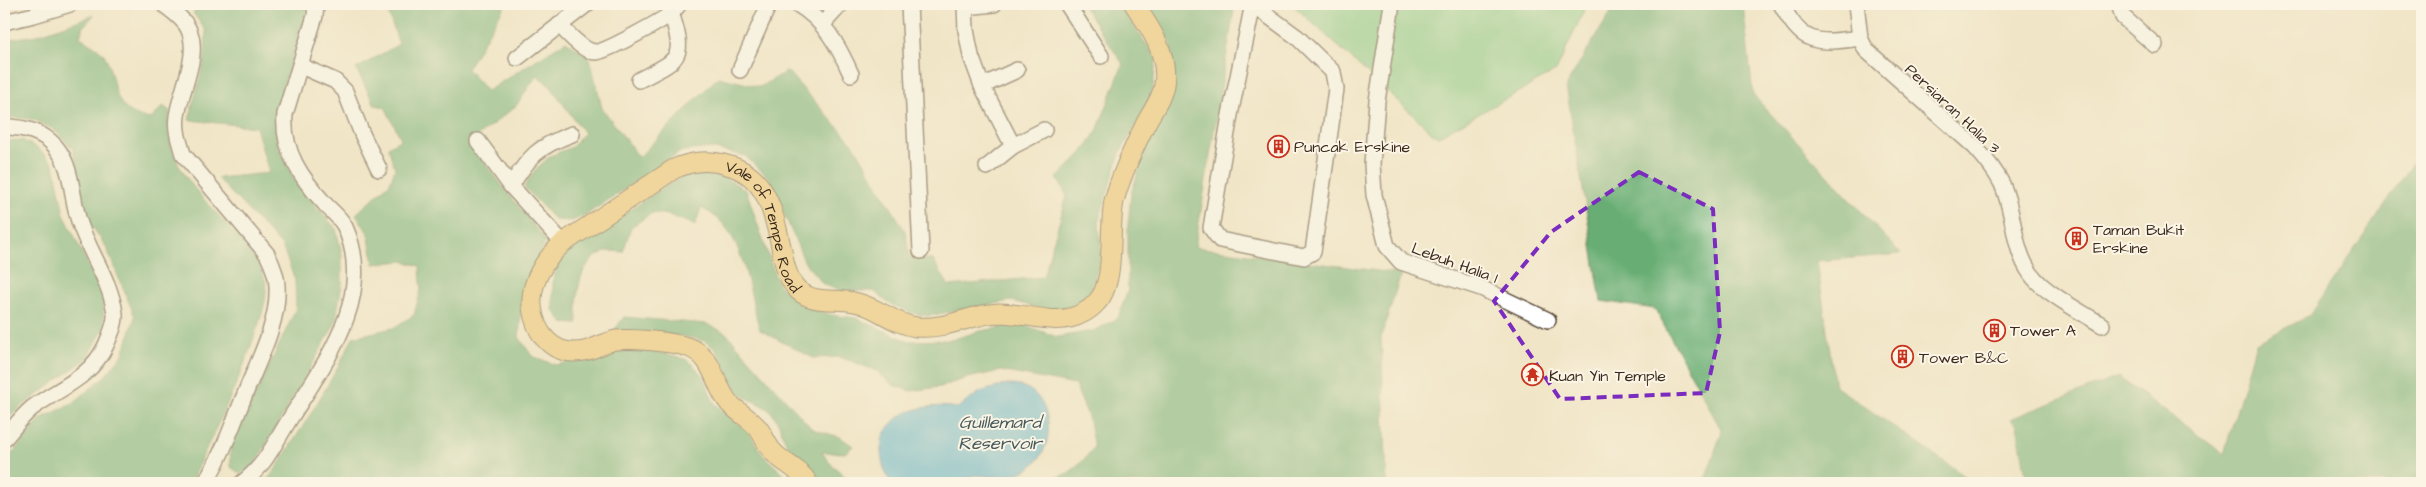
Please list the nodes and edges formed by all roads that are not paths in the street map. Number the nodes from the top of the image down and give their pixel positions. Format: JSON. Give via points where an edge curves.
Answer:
{"nodes":[{"id":1,"x":70,"y":4,"type":"edge"},
{"id":2,"x":163,"y":4,"type":"edge"},
{"id":3,"x":316,"y":4,"type":"edge"},
{"id":4,"x":587,"y":4,"type":"edge"},
{"id":5,"x":769,"y":4,"type":"edge"},
{"id":6,"x":797,"y":4,"type":"edge"},
{"id":7,"x":841,"y":4,"type":"edge"},
{"id":8,"x":910,"y":4,"type":"edge"},
{"id":9,"x":994,"y":4,"type":"edge"},
{"id":10,"x":1067,"y":4,"type":"edge"},
{"id":11,"x":1134,"y":4,"type":"edge"},
{"id":12,"x":1253,"y":4,"type":"edge"},
{"id":13,"x":1392,"y":4,"type":"edge"},
{"id":14,"x":1781,"y":4,"type":"edge"},
{"id":15,"x":1856,"y":4,"type":"edge"},
{"id":16,"x":2120,"y":4,"type":"edge"},
{"id":17,"x":966,"y":5,"type":"edge"},
{"id":18,"x":675,"y":8,"type":"edge"},
{"id":19,"x":4,"y":22,"type":"edge"},
{"id":20,"x":823,"y":24,"type":"junction"},
{"id":21,"x":559,"y":25,"type":"junction"},
{"id":22,"x":1860,"y":38,"type":"junction"},
{"id":23,"x":2155,"y":45,"type":"dead end"},
{"id":24,"x":1101,"y":56,"type":"dead end"},
{"id":25,"x":517,"y":58,"type":"dead end"},
{"id":26,"x":301,"y":66,"type":"junction"},
{"id":27,"x":740,"y":70,"type":"dead end"},
{"id":28,"x":1017,"y":70,"type":"dead end"},
{"id":29,"x":851,"y":74,"type":"dead end"},
{"id":30,"x":639,"y":80,"type":"dead end"},
{"id":31,"x":982,"y":86,"type":"junction"},
{"id":32,"x":4,"y":127,"type":"edge"},
{"id":33,"x":1044,"y":130,"type":"dead end"},
{"id":34,"x":572,"y":134,"type":"dead end"},
{"id":35,"x":478,"y":141,"type":"dead end"},
{"id":36,"x":1014,"y":146,"type":"junction"},
{"id":37,"x":988,"y":167,"type":"dead end"},
{"id":38,"x":379,"y":169,"type":"dead end"},
{"id":39,"x":511,"y":186,"type":"junction"},
{"id":40,"x":563,"y":243,"type":"junction"},
{"id":41,"x":921,"y":251,"type":"dead end"},
{"id":42,"x":1548,"y":320,"type":"dead end"},
{"id":43,"x":2102,"y":325,"type":"dead end"},
{"id":44,"x":4,"y":439,"type":"edge"},
{"id":45,"x":205,"y":483,"type":"edge"},
{"id":46,"x":242,"y":483,"type":"edge"},
{"id":47,"x":808,"y":483,"type":"edge"}],
"edges":[{"from":1,"to":19,"type":"street"},
{"from":2,"to":45,"type":"street","via":[[181,18],[192,40],[192,53],[177,116],[178,141],[183,154],[267,254],[277,286],[276,305],[264,346],[225,444]]},
{"from":3,"to":26,"type":"street"},
{"from":4,"to":21,"type":"street"},
{"from":5,"to":27,"type":"street"},
{"from":6,"to":20,"type":"street"},
{"from":7,"to":20,"type":"street"},
{"from":8,"to":41,"type":"street"},
{"from":9,"to":17,"type":"street"},
{"from":10,"to":24,"type":"street"},
{"from":11,"to":40,"type":"main road","name":"Vale of Tempe Road","via":[[1160,48],[1164,85],[1115,198],[1110,230],[1110,265],[1103,294],[1087,310],[1072,317],[1059,319],[998,313],[952,325],[920,327],[897,323],[869,306],[807,296],[790,278],[770,204],[761,185],[750,174],[719,162],[694,162],[674,169]]},
{"from":12,"to":12,"type":"street","via":[[1297,37],[1333,72],[1336,89],[1313,252],[1304,257],[1220,240],[1211,228]]},
{"from":13,"to":42,"type":"street","name":"Lebuh Halia 1","via":[[1377,101],[1372,164],[1374,195],[1387,246],[1401,262],[1482,288]]},
{"from":14,"to":22,"type":"street","via":[[1793,26],[1809,38],[1824,42]]},
{"from":15,"to":22,"type":"street","name":"Persiaran Halia 3"},
{"from":16,"to":23,"type":"street","via":[[2122,17]]},
{"from":17,"to":31,"type":"street","via":[[967,39]]},
{"from":18,"to":21,"type":"street","via":[[606,50],[595,52]]},
{"from":18,"to":30,"type":"street","via":[[678,54],[672,62]]},
{"from":20,"to":29,"type":"street"},
{"from":21,"to":25,"type":"street"},
{"from":22,"to":43,"type":"street","name":"Persiaran Halia 3","via":[[1875,60],[1975,147],[1990,164],[2001,183],[2018,248],[2032,275]]},
{"from":26,"to":38,"type":"street","via":[[336,81],[345,91]]},
{"from":26,"to":46,"type":"street","via":[[285,114],[288,151],[314,192],[344,224],[353,247],[356,269],[353,291],[348,318],[332,352],[261,468]]},
{"from":28,"to":31,"type":"street"},
{"from":31,"to":36,"type":"street"},
{"from":32,"to":44,"type":"street","via":[[23,127],[41,135],[62,154],[79,222],[108,284],[116,315],[106,346],[93,367],[73,384],[31,409]]},
{"from":33,"to":36,"type":"street"},
{"from":34,"to":39,"type":"street","via":[[548,143],[525,162]]},
{"from":35,"to":39,"type":"street"},
{"from":36,"to":37,"type":"street"},
{"from":39,"to":40,"type":"street"},
{"from":40,"to":47,"type":"main road","name":"Vale of Tempe Road","via":[[542,268],[532,301],[533,317],[547,342],[569,353],[619,340],[687,347],[700,354],[711,364],[730,404],[749,419],[774,453],[802,474]]}]}
